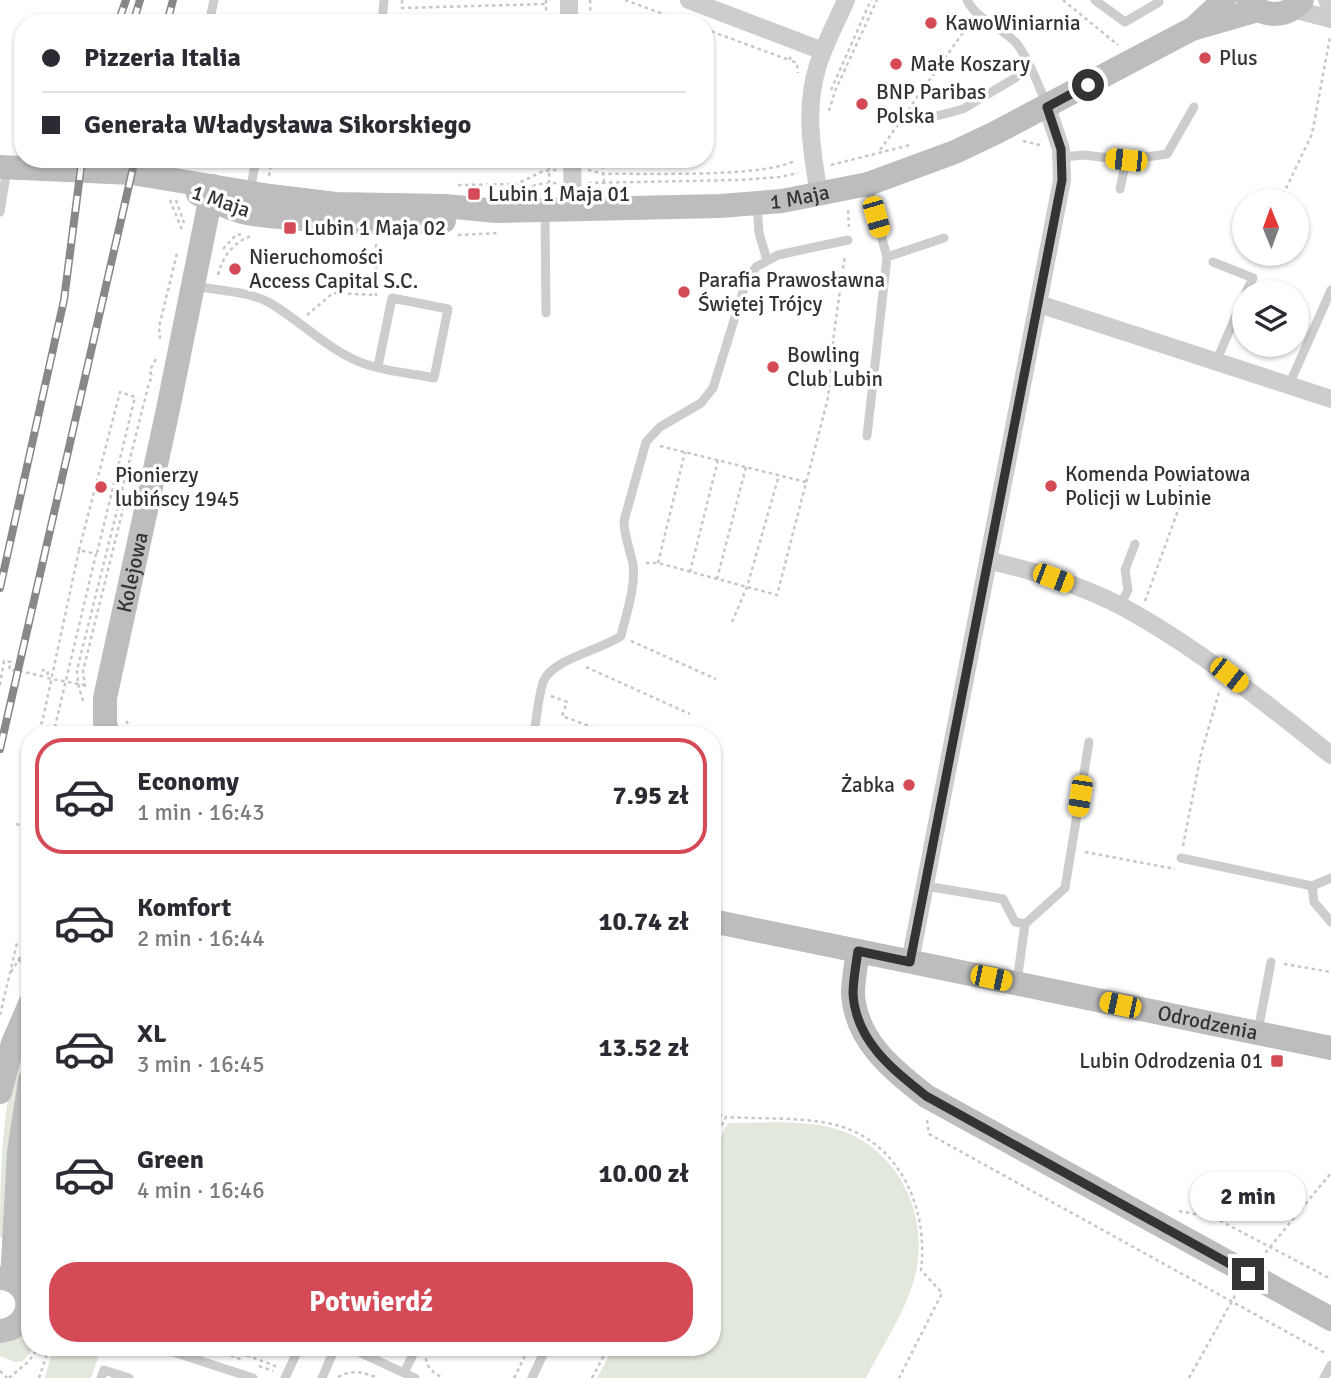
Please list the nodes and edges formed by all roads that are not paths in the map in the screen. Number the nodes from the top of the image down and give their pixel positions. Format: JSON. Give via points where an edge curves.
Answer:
{"nodes":[{"id":1,"x":692,"y":0,"type":"edge"},
{"id":2,"x":846,"y":0,"type":"edge"},
{"id":3,"x":967,"y":0,"type":"edge"},
{"id":4,"x":1095,"y":0,"type":"edge"},
{"id":5,"x":1157,"y":0,"type":"edge"},
{"id":6,"x":1224,"y":0,"type":"edge"},
{"id":7,"x":1253,"y":5,"type":"edge"},
{"id":8,"x":1297,"y":5,"type":"edge"},
{"id":9,"x":1331,"y":19,"type":"edge"},
{"id":10,"x":1192,"y":29,"type":"junction"},
{"id":11,"x":823,"y":51,"type":"junction"},
{"id":12,"x":1030,"y":69,"type":"junction"},
{"id":13,"x":1047,"y":107,"type":"junction"},
{"id":14,"x":1194,"y":107,"type":"dead end"},
{"id":15,"x":918,"y":121,"type":"dead end"},
{"id":16,"x":1063,"y":157,"type":"junction"},
{"id":17,"x":1126,"y":160,"type":"junction"},
{"id":18,"x":4,"y":167,"type":"edge"},
{"id":19,"x":28,"y":168,"type":"edge"},
{"id":20,"x":255,"y":168,"type":"edge"},
{"id":21,"x":572,"y":170,"type":"edge"},
{"id":22,"x":1121,"y":189,"type":"dead end"},
{"id":23,"x":869,"y":190,"type":"junction"},
{"id":24,"x":212,"y":193,"type":"junction"},
{"id":25,"x":255,"y":195,"type":"junction"},
{"id":26,"x":819,"y":195,"type":"junction"},
{"id":27,"x":757,"y":204,"type":"junction"},
{"id":28,"x":573,"y":209,"type":"junction"},
{"id":29,"x":545,"y":210,"type":"junction"},
{"id":30,"x":0,"y":212,"type":"edge"},
{"id":31,"x":944,"y":238,"type":"dead end"},
{"id":32,"x":848,"y":240,"type":"road end"},
{"id":33,"x":887,"y":257,"type":"junction"},
{"id":34,"x":767,"y":260,"type":"junction"},
{"id":35,"x":1213,"y":262,"type":"dead end"},
{"id":36,"x":1252,"y":280,"type":"edge"},
{"id":37,"x":196,"y":282,"type":"junction"},
{"id":38,"x":1331,"y":290,"type":"edge"},
{"id":39,"x":1039,"y":304,"type":"junction"},
{"id":40,"x":546,"y":313,"type":"dead end"},
{"id":41,"x":1232,"y":325,"type":"edge"},
{"id":42,"x":1216,"y":362,"type":"junction"},
{"id":43,"x":378,"y":366,"type":"junction"},
{"id":44,"x":1289,"y":385,"type":"junction"},
{"id":45,"x":1331,"y":399,"type":"edge"},
{"id":46,"x":867,"y":436,"type":"dead end"},
{"id":47,"x":1135,"y":544,"type":"dead end"},
{"id":48,"x":990,"y":561,"type":"junction"},
{"id":49,"x":1120,"y":606,"type":"junction"},
{"id":50,"x":106,"y":726,"type":"edge"},
{"id":51,"x":536,"y":726,"type":"edge"},
{"id":52,"x":1089,"y":743,"type":"dead end"},
{"id":53,"x":1331,"y":755,"type":"edge"},
{"id":54,"x":1181,"y":858,"type":"road end"},
{"id":55,"x":1331,"y":878,"type":"edge"},
{"id":56,"x":926,"y":886,"type":"junction"},
{"id":57,"x":1312,"y":886,"type":"junction"},
{"id":58,"x":1331,"y":922,"type":"edge"},
{"id":59,"x":721,"y":923,"type":"edge"},
{"id":60,"x":1025,"y":924,"type":"junction"},
{"id":61,"x":858,"y":951,"type":"junction"},
{"id":62,"x":910,"y":962,"type":"junction"},
{"id":63,"x":1271,"y":962,"type":"road end"},
{"id":64,"x":1016,"y":983,"type":"junction"},
{"id":65,"x":21,"y":1025,"type":"edge"},
{"id":66,"x":1257,"y":1032,"type":"junction"},
{"id":67,"x":1331,"y":1048,"type":"edge"},
{"id":68,"x":0,"y":1092,"type":"edge"},
{"id":69,"x":21,"y":1139,"type":"edge"},
{"id":70,"x":21,"y":1248,"type":"edge"},
{"id":71,"x":21,"y":1301,"type":"edge"},
{"id":72,"x":1331,"y":1319,"type":"edge"},
{"id":73,"x":0,"y":1331,"type":"edge"},
{"id":74,"x":186,"y":1356,"type":"edge"},
{"id":75,"x":295,"y":1356,"type":"edge"},
{"id":76,"x":332,"y":1356,"type":"edge"},
{"id":77,"x":378,"y":1356,"type":"edge"},
{"id":78,"x":412,"y":1356,"type":"edge"},
{"id":79,"x":542,"y":1356,"type":"edge"},
{"id":80,"x":1331,"y":1365,"type":"edge"},
{"id":81,"x":404,"y":1373,"type":"junction"},
{"id":82,"x":286,"y":1375,"type":"edge"},
{"id":83,"x":102,"y":1378,"type":"edge"},
{"id":84,"x":129,"y":1378,"type":"edge"},
{"id":85,"x":253,"y":1378,"type":"edge"},
{"id":86,"x":322,"y":1378,"type":"edge"},
{"id":87,"x":415,"y":1378,"type":"edge"},
{"id":88,"x":532,"y":1378,"type":"edge"},
{"id":89,"x":1324,"y":1378,"type":"edge"}],
"edges":[{"from":1,"to":11,"type":"street"},
{"from":2,"to":11,"type":"street"},
{"from":3,"to":12,"type":"lane","via":[[1016,43]]},
{"from":4,"to":5,"type":"lane","via":[[1125,22]]},
{"from":6,"to":10,"type":"street"},
{"from":7,"to":8,"type":"street","via":[[1276,15]]},
{"from":7,"to":10,"type":"street"},
{"from":8,"to":9,"type":"street"},
{"from":10,"to":13,"type":"street","name":"1 Maja"},
{"from":11,"to":26,"type":"street","via":[[813,88],[809,133]]},
{"from":12,"to":13,"type":"lane"},
{"from":12,"to":15,"type":"lane","via":[[963,109]]},
{"from":13,"to":16,"type":"street"},
{"from":13,"to":23,"type":"street","name":"1 Maja"},
{"from":14,"to":17,"type":"lane","via":[[1167,154]]},
{"from":16,"to":17,"type":"lane"},
{"from":16,"to":39,"type":"street"},
{"from":17,"to":22,"type":"lane"},
{"from":18,"to":30,"type":"lane"},
{"from":19,"to":24,"type":"street","name":"1 Maja","via":[[123,172],[162,186]]},
{"from":20,"to":25,"type":"lane"},
{"from":21,"to":28,"type":"street"},
{"from":23,"to":26,"type":"street","name":"1 Maja"},
{"from":23,"to":33,"type":"lane"},
{"from":24,"to":25,"type":"street","name":"1 Maja"},
{"from":24,"to":37,"type":"street","name":"Kolejowa"},
{"from":25,"to":29,"type":"street","name":"1 Maja","via":[[335,204],[445,206],[501,222]]},
{"from":25,"to":37,"type":"street","name":"Kolejowa","via":[[216,233]]},
{"from":26,"to":27,"type":"street","name":"1 Maja"},
{"from":27,"to":28,"type":"street","name":"1 Maja"},
{"from":27,"to":34,"type":"lane"},
{"from":28,"to":29,"type":"street","name":"1 Maja"},
{"from":29,"to":40,"type":"lane"},
{"from":31,"to":33,"type":"lane"},
{"from":32,"to":34,"type":"lane"},
{"from":33,"to":46,"type":"lane"},
{"from":34,"to":51,"type":"lane","via":[[746,282],[713,388],[701,403],[660,427],[646,442],[624,521],[634,577],[621,636],[555,667],[544,680]]},
{"from":35,"to":36,"type":"lane"},
{"from":37,"to":43,"type":"lane","via":[[268,302],[357,361]]},
{"from":37,"to":50,"type":"street","name":"Kolejowa","via":[[105,698]]},
{"from":38,"to":44,"type":"lane"},
{"from":39,"to":42,"type":"street"},
{"from":39,"to":48,"type":"street"},
{"from":41,"to":42,"type":"lane"},
{"from":42,"to":44,"type":"street"},
{"from":43,"to":43,"type":"lane","via":[[434,378],[448,309],[392,298]]},
{"from":44,"to":45,"type":"street"},
{"from":47,"to":49,"type":"lane","via":[[1125,570],[1128,590]]},
{"from":48,"to":49,"type":"street","via":[[1053,578]]},
{"from":48,"to":56,"type":"street"},
{"from":49,"to":53,"type":"street","via":[[1229,675]]},
{"from":52,"to":60,"type":"lane","via":[[1065,888]]},
{"from":54,"to":57,"type":"lane"},
{"from":55,"to":57,"type":"lane"},
{"from":56,"to":60,"type":"lane","via":[[1003,899],[1014,922]]},
{"from":56,"to":62,"type":"street"},
{"from":57,"to":58,"type":"lane","via":[[1314,902]]},
{"from":59,"to":61,"type":"street","name":"Odrodzenia"},
{"from":60,"to":64,"type":"lane"},
{"from":61,"to":62,"type":"street","name":"Odrodzenia"},
{"from":61,"to":72,"type":"street","via":[[853,992],[856,1014],[876,1052],[897,1074],[926,1096]]},
{"from":62,"to":64,"type":"street","name":"Odrodzenia"},
{"from":63,"to":66,"type":"lane"},
{"from":64,"to":66,"type":"street","name":"Odrodzenia"},
{"from":65,"to":68,"type":"street"},
{"from":66,"to":67,"type":"street","name":"Odrodzenia"},
{"from":69,"to":70,"type":"street"},
{"from":71,"to":73,"type":"street","via":[[16,1327]]},
{"from":74,"to":85,"type":"lane"},
{"from":75,"to":82,"type":"lane"},
{"from":76,"to":86,"type":"lane"},
{"from":77,"to":81,"type":"lane"},
{"from":78,"to":81,"type":"lane"},
{"from":79,"to":88,"type":"lane"},
{"from":80,"to":89,"type":"lane"},
{"from":81,"to":87,"type":"lane"},
{"from":83,"to":84,"type":"lane","via":[[104,1370]]}]}
